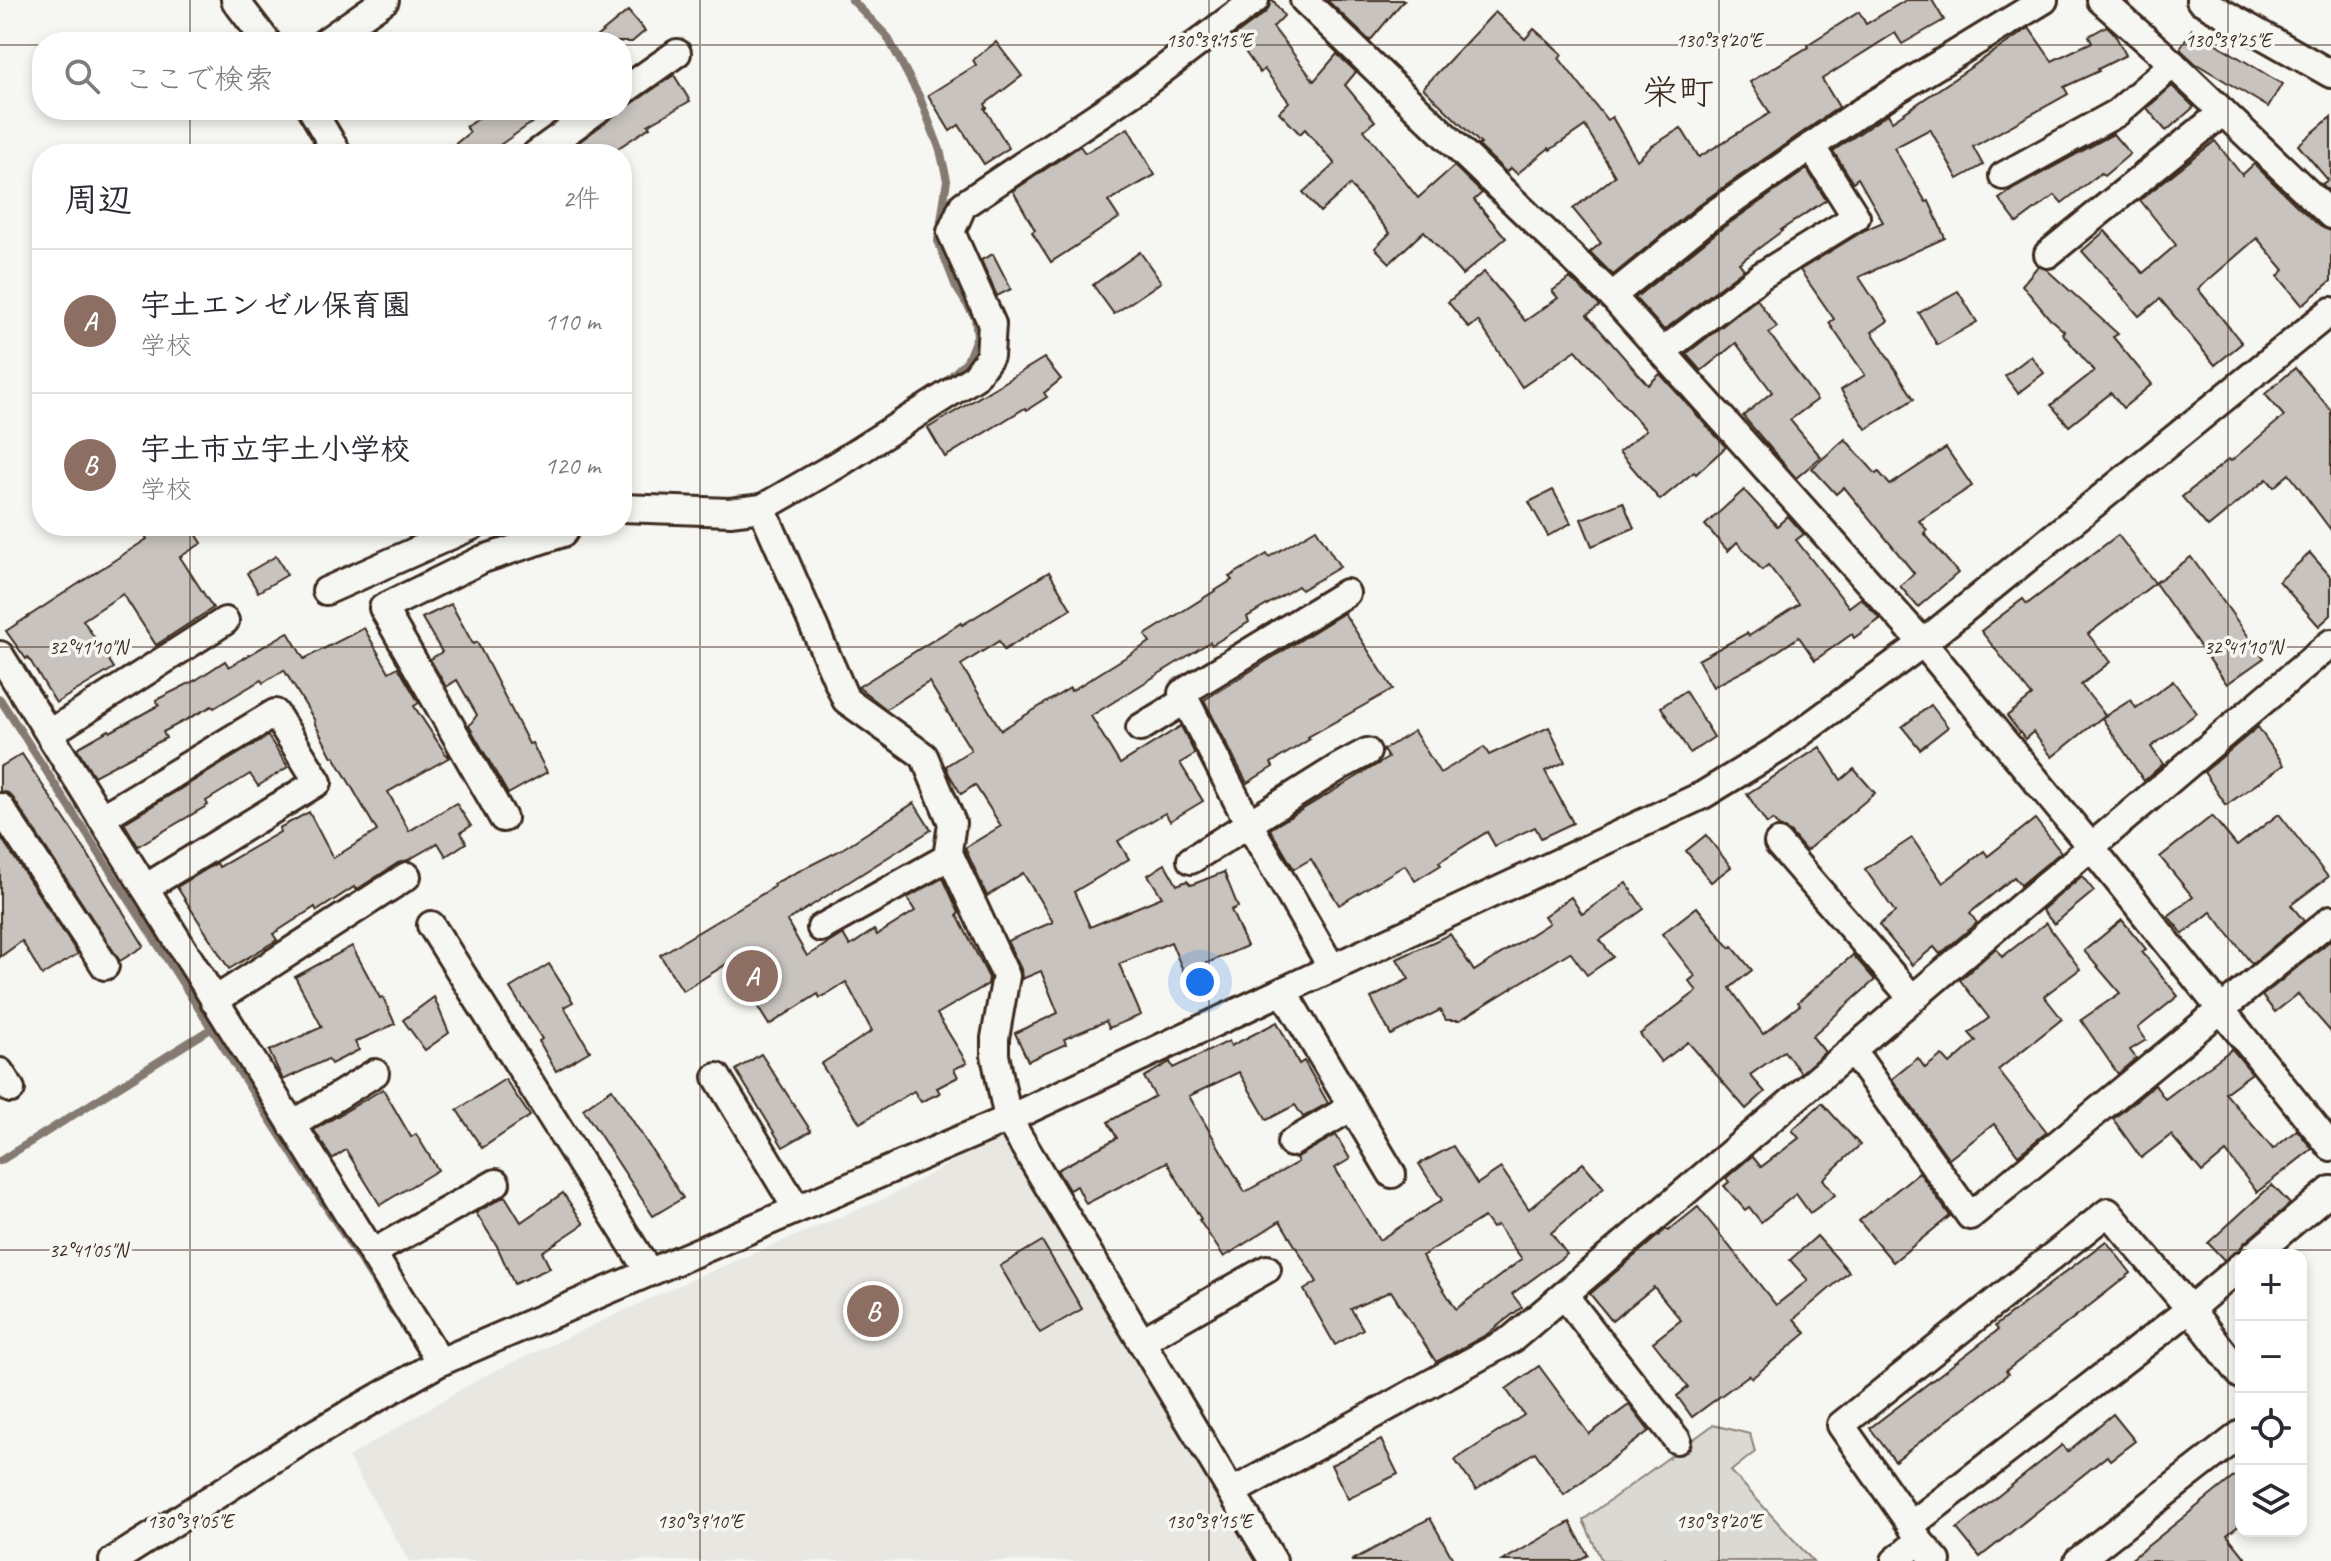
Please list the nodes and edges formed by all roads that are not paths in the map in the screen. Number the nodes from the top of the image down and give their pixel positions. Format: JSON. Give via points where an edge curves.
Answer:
{"nodes":[{"id":1,"x":235,"y":0,"type":"edge"},
{"id":2,"x":385,"y":0,"type":"edge"},
{"id":3,"x":1255,"y":0,"type":"edge"},
{"id":4,"x":1304,"y":0,"type":"edge"},
{"id":5,"x":2044,"y":0,"type":"edge"},
{"id":6,"x":2101,"y":0,"type":"edge"},
{"id":7,"x":2200,"y":0,"type":"edge"},
{"id":8,"x":259,"y":32,"type":"edge"},
{"id":9,"x":339,"y":32,"type":"edge"},
{"id":10,"x":677,"y":53,"type":"dead end"},
{"id":11,"x":2173,"y":64,"type":"junction"},
{"id":12,"x":2331,"y":74,"type":"edge"},
{"id":13,"x":632,"y":85,"type":"edge"},
{"id":14,"x":2223,"y":112,"type":"junction"},
{"id":15,"x":318,"y":120,"type":"edge"},
{"id":16,"x":583,"y":120,"type":"edge"},
{"id":17,"x":332,"y":144,"type":"edge"},
{"id":18,"x":550,"y":144,"type":"edge"},
{"id":19,"x":1811,"y":146,"type":"junction"},
{"id":20,"x":2003,"y":176,"type":"dead end"},
{"id":21,"x":2331,"y":215,"type":"edge"},
{"id":22,"x":2048,"y":254,"type":"dead end"},
{"id":23,"x":1612,"y":296,"type":"junction"},
{"id":24,"x":2331,"y":311,"type":"edge"},
{"id":25,"x":1662,"y":352,"type":"junction"},
{"id":26,"x":632,"y":508,"type":"edge"},
{"id":27,"x":762,"y":508,"type":"junction"},
{"id":28,"x":450,"y":536,"type":"edge"},
{"id":29,"x":554,"y":536,"type":"edge"},
{"id":30,"x":326,"y":591,"type":"dead end"},
{"id":31,"x":1346,"y":593,"type":"dead end"},
{"id":32,"x":225,"y":621,"type":"dead end"},
{"id":33,"x":1923,"y":643,"type":"junction"},
{"id":34,"x":2331,"y":643,"type":"edge"},
{"id":35,"x":3,"y":668,"type":"edge"},
{"id":36,"x":1186,"y":700,"type":"junction"},
{"id":37,"x":1140,"y":728,"type":"dead end"},
{"id":38,"x":50,"y":733,"type":"junction"},
{"id":39,"x":1367,"y":752,"type":"dead end"},
{"id":40,"x":0,"y":807,"type":"edge"},
{"id":41,"x":101,"y":818,"type":"junction"},
{"id":42,"x":503,"y":818,"type":"dead end"},
{"id":43,"x":1249,"y":824,"type":"junction"},
{"id":44,"x":1778,"y":843,"type":"dead end"},
{"id":45,"x":2091,"y":847,"type":"junction"},
{"id":46,"x":950,"y":856,"type":"junction"},
{"id":47,"x":1191,"y":860,"type":"dead end"},
{"id":48,"x":407,"y":876,"type":"dead end"},
{"id":49,"x":145,"y":888,"type":"junction"},
{"id":50,"x":2331,"y":919,"type":"edge"},
{"id":51,"x":431,"y":925,"type":"dead end"},
{"id":52,"x":821,"y":928,"type":"dead end"},
{"id":53,"x":105,"y":966,"type":"dead end"},
{"id":54,"x":1332,"y":968,"type":"junction"},
{"id":55,"x":1283,"y":991,"type":"junction"},
{"id":56,"x":1912,"y":998,"type":"junction"},
{"id":57,"x":214,"y":1001,"type":"junction"},
{"id":58,"x":2221,"y":1008,"type":"junction"},
{"id":59,"x":1852,"y":1050,"type":"junction"},
{"id":60,"x":375,"y":1073,"type":"dead end"},
{"id":61,"x":717,"y":1077,"type":"dead end"},
{"id":62,"x":1352,"y":1107,"type":"junction"},
{"id":63,"x":1008,"y":1119,"type":"junction"},
{"id":64,"x":292,"y":1125,"type":"junction"},
{"id":65,"x":1291,"y":1143,"type":"dead end"},
{"id":66,"x":2331,"y":1147,"type":"edge"},
{"id":67,"x":1392,"y":1174,"type":"dead end"},
{"id":68,"x":496,"y":1183,"type":"dead end"},
{"id":69,"x":2331,"y":1190,"type":"edge"},
{"id":70,"x":797,"y":1209,"type":"junction"},
{"id":71,"x":2261,"y":1249,"type":"edge"},
{"id":72,"x":372,"y":1253,"type":"junction"},
{"id":73,"x":1267,"y":1269,"type":"dead end"},
{"id":74,"x":2235,"y":1271,"type":"edge"},
{"id":75,"x":649,"y":1272,"type":"junction"},
{"id":76,"x":1564,"y":1295,"type":"junction"},
{"id":77,"x":2190,"y":1309,"type":"junction"},
{"id":78,"x":1142,"y":1341,"type":"junction"},
{"id":79,"x":440,"y":1362,"type":"junction"},
{"id":80,"x":2235,"y":1367,"type":"edge"},
{"id":81,"x":2235,"y":1439,"type":"edge"},
{"id":82,"x":1677,"y":1440,"type":"dead end"},
{"id":83,"x":1232,"y":1492,"type":"junction"},
{"id":84,"x":1915,"y":1533,"type":"junction"},
{"id":85,"x":113,"y":1561,"type":"edge"},
{"id":86,"x":1273,"y":1561,"type":"edge"},
{"id":87,"x":1895,"y":1561,"type":"edge"},
{"id":88,"x":1937,"y":1561,"type":"edge"},
{"id":89,"x":2078,"y":1561,"type":"edge"}],
"edges":[{"from":1,"to":8,"type":"street"},
{"from":2,"to":9,"type":"street"},
{"from":3,"to":27,"type":"street","via":[[1140,87],[963,205],[951,232],[992,324],[990,356],[975,377]]},
{"from":4,"to":23,"type":"street"},
{"from":5,"to":19,"type":"street"},
{"from":6,"to":11,"type":"street"},
{"from":7,"to":12,"type":"street"},
{"from":10,"to":13,"type":"street"},
{"from":11,"to":14,"type":"street"},
{"from":11,"to":20,"type":"street","via":[[2117,113]]},
{"from":14,"to":21,"type":"street"},
{"from":14,"to":22,"type":"street"},
{"from":15,"to":17,"type":"street"},
{"from":16,"to":18,"type":"street"},
{"from":19,"to":23,"type":"street","via":[[1711,216]]},
{"from":19,"to":25,"type":"street","via":[[1856,217],[1761,276]]},
{"from":23,"to":25,"type":"street"},
{"from":24,"to":33,"type":"street"},
{"from":25,"to":33,"type":"street"},
{"from":26,"to":27,"type":"street"},
{"from":27,"to":46,"type":"street","via":[[846,700],[924,756],[952,823]]},
{"from":28,"to":30,"type":"street"},
{"from":29,"to":42,"type":"street","via":[[483,559],[383,608]]},
{"from":31,"to":36,"type":"street","via":[[1182,693]]},
{"from":32,"to":38,"type":"street"},
{"from":33,"to":45,"type":"street"},
{"from":33,"to":54,"type":"street","via":[[1780,748],[1703,795]]},
{"from":34,"to":45,"type":"street"},
{"from":35,"to":38,"type":"street"},
{"from":36,"to":37,"type":"street"},
{"from":36,"to":43,"type":"street"},
{"from":38,"to":41,"type":"street"},
{"from":39,"to":43,"type":"street"},
{"from":40,"to":53,"type":"street"},
{"from":41,"to":49,"type":"street"},
{"from":41,"to":49,"type":"street","via":[[275,713],[318,782]]},
{"from":43,"to":47,"type":"street"},
{"from":43,"to":54,"type":"street"},
{"from":44,"to":56,"type":"street"},
{"from":45,"to":56,"type":"street"},
{"from":45,"to":58,"type":"street"},
{"from":46,"to":52,"type":"street"},
{"from":46,"to":63,"type":"street","via":[[1006,976],[995,1055]]},
{"from":48,"to":57,"type":"street"},
{"from":49,"to":57,"type":"street"},
{"from":50,"to":58,"type":"street"},
{"from":51,"to":75,"type":"street"},
{"from":54,"to":55,"type":"street"},
{"from":55,"to":62,"type":"street"},
{"from":55,"to":63,"type":"street"},
{"from":56,"to":59,"type":"street"},
{"from":57,"to":64,"type":"street"},
{"from":58,"to":59,"type":"street","via":[[1970,1216]]},
{"from":58,"to":66,"type":"street"},
{"from":59,"to":76,"type":"street"},
{"from":60,"to":64,"type":"street"},
{"from":61,"to":70,"type":"street"},
{"from":62,"to":65,"type":"street"},
{"from":62,"to":67,"type":"street"},
{"from":63,"to":70,"type":"street"},
{"from":63,"to":78,"type":"street"},
{"from":64,"to":72,"type":"street"},
{"from":68,"to":72,"type":"street"},
{"from":69,"to":71,"type":"street"},
{"from":70,"to":75,"type":"street"},
{"from":72,"to":79,"type":"street"},
{"from":73,"to":78,"type":"street"},
{"from":74,"to":77,"type":"street"},
{"from":75,"to":79,"type":"street"},
{"from":76,"to":82,"type":"street"},
{"from":76,"to":83,"type":"street","via":[[1512,1339]]},
{"from":77,"to":80,"type":"street"},
{"from":77,"to":84,"type":"street"},
{"from":77,"to":84,"type":"street","via":[[2108,1212],[1841,1425]]},
{"from":78,"to":83,"type":"street"},
{"from":79,"to":85,"type":"street","via":[[305,1439]]},
{"from":81,"to":89,"type":"street"},
{"from":83,"to":86,"type":"street"},
{"from":84,"to":87,"type":"street"},
{"from":84,"to":88,"type":"street"}]}
